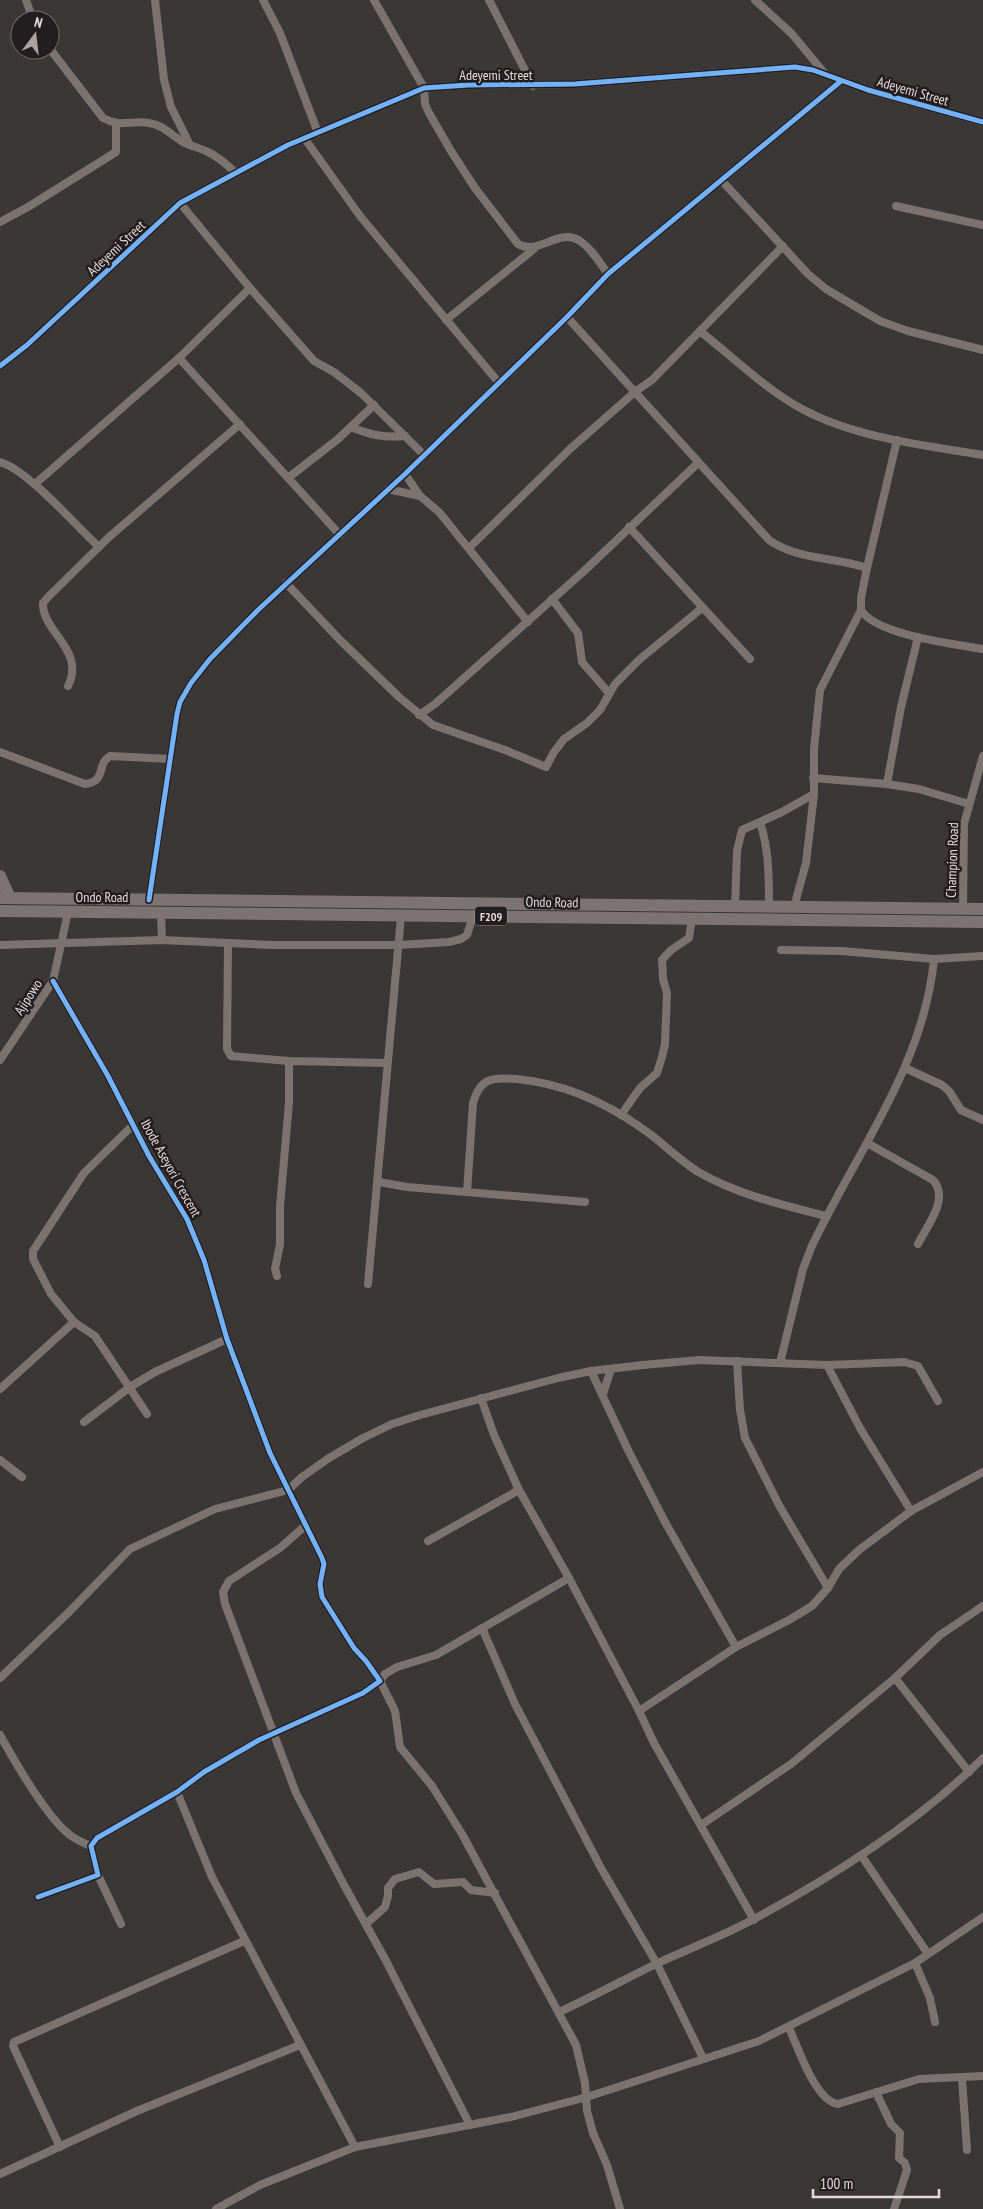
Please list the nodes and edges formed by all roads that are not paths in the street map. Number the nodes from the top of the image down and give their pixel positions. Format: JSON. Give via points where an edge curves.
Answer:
{"nodes":[{"id":1,"x":155,"y":0,"type":"edge"},
{"id":2,"x":263,"y":0,"type":"edge"},
{"id":3,"x":374,"y":0,"type":"edge"},
{"id":4,"x":489,"y":0,"type":"edge"},
{"id":5,"x":755,"y":0,"type":"edge"},
{"id":6,"x":59,"y":60,"type":"edge"},
{"id":7,"x":827,"y":76,"type":"junction"},
{"id":8,"x":840,"y":81,"type":"junction"},
{"id":9,"x":533,"y":86,"type":"junction"},
{"id":10,"x":424,"y":88,"type":"junction"},
{"id":11,"x":983,"y":122,"type":"edge"},
{"id":12,"x":116,"y":123,"type":"junction"},
{"id":13,"x":318,"y":133,"type":"junction"},
{"id":14,"x":305,"y":139,"type":"junction"},
{"id":15,"x":190,"y":145,"type":"junction"},
{"id":16,"x":236,"y":173,"type":"junction"},
{"id":17,"x":722,"y":181,"type":"junction"},
{"id":18,"x":180,"y":203,"type":"junction"},
{"id":19,"x":896,"y":206,"type":"dead end"},
{"id":20,"x":0,"y":222,"type":"edge"},
{"id":21,"x":983,"y":225,"type":"edge"},
{"id":22,"x":783,"y":246,"type":"junction"},
{"id":23,"x":535,"y":248,"type":"junction"},
{"id":24,"x":608,"y":274,"type":"junction"},
{"id":25,"x":250,"y":288,"type":"junction"},
{"id":26,"x":567,"y":317,"type":"junction"},
{"id":27,"x":446,"y":320,"type":"junction"},
{"id":28,"x":701,"y":332,"type":"junction"},
{"id":29,"x":983,"y":350,"type":"edge"},
{"id":30,"x":179,"y":358,"type":"junction"},
{"id":31,"x":0,"y":366,"type":"edge"},
{"id":32,"x":499,"y":383,"type":"junction"},
{"id":33,"x":636,"y":391,"type":"junction"},
{"id":34,"x":374,"y":405,"type":"junction"},
{"id":35,"x":240,"y":424,"type":"junction"},
{"id":36,"x":351,"y":427,"type":"junction"},
{"id":37,"x":405,"y":436,"type":"junction"},
{"id":38,"x":897,"y":440,"type":"junction"},
{"id":39,"x":983,"y":454,"type":"edge"},
{"id":40,"x":424,"y":455,"type":"junction"},
{"id":41,"x":0,"y":462,"type":"edge"},
{"id":42,"x":698,"y":463,"type":"junction"},
{"id":43,"x":405,"y":474,"type":"junction"},
{"id":44,"x":288,"y":478,"type":"junction"},
{"id":45,"x":35,"y":484,"type":"junction"},
{"id":46,"x":388,"y":489,"type":"junction"},
{"id":47,"x":420,"y":496,"type":"junction"},
{"id":48,"x":630,"y":527,"type":"junction"},
{"id":49,"x":340,"y":535,"type":"junction"},
{"id":50,"x":99,"y":547,"type":"junction"},
{"id":51,"x":469,"y":548,"type":"junction"},
{"id":52,"x":867,"y":568,"type":"junction"},
{"id":53,"x":286,"y":583,"type":"junction"},
{"id":54,"x":552,"y":599,"type":"junction"},
{"id":55,"x":702,"y":608,"type":"junction"},
{"id":56,"x":861,"y":610,"type":"junction"},
{"id":57,"x":528,"y":622,"type":"junction"},
{"id":58,"x":918,"y":637,"type":"junction"},
{"id":59,"x":983,"y":649,"type":"edge"},
{"id":60,"x":750,"y":659,"type":"dead end"},
{"id":61,"x":68,"y":686,"type":"dead end"},
{"id":62,"x":608,"y":692,"type":"junction"},
{"id":63,"x":419,"y":715,"type":"junction"},
{"id":64,"x":0,"y":752,"type":"edge"},
{"id":65,"x":983,"y":756,"type":"edge"},
{"id":66,"x":170,"y":759,"type":"junction"},
{"id":67,"x":814,"y":778,"type":"junction"},
{"id":68,"x":888,"y":784,"type":"junction"},
{"id":69,"x":814,"y":794,"type":"junction"},
{"id":70,"x":969,"y":804,"type":"junction"},
{"id":71,"x":760,"y":822,"type":"junction"},
{"id":72,"x":0,"y":876,"type":"edge"},
{"id":73,"x":5,"y":898,"type":"edge"},
{"id":74,"x":149,"y":900,"type":"junction"},
{"id":75,"x":588,"y":904,"type":"junction"},
{"id":76,"x":735,"y":906,"type":"junction"},
{"id":77,"x":769,"y":906,"type":"junction"},
{"id":78,"x":794,"y":907,"type":"junction"},
{"id":79,"x":963,"y":908,"type":"junction"},
{"id":80,"x":983,"y":909,"type":"edge"},
{"id":81,"x":0,"y":911,"type":"edge"},
{"id":82,"x":68,"y":912,"type":"junction"},
{"id":83,"x":161,"y":912,"type":"junction"},
{"id":84,"x":401,"y":916,"type":"junction"},
{"id":85,"x":473,"y":916,"type":"junction"},
{"id":86,"x":589,"y":918,"type":"junction"},
{"id":87,"x":692,"y":918,"type":"junction"},
{"id":88,"x":983,"y":922,"type":"edge"},
{"id":89,"x":162,"y":940,"type":"junction"},
{"id":90,"x":62,"y":943,"type":"junction"},
{"id":91,"x":228,"y":943,"type":"junction"},
{"id":92,"x":0,"y":945,"type":"edge"},
{"id":93,"x":398,"y":945,"type":"junction"},
{"id":94,"x":781,"y":950,"type":"dead end"},
{"id":95,"x":983,"y":956,"type":"edge"},
{"id":96,"x":934,"y":959,"type":"junction"},
{"id":97,"x":53,"y":980,"type":"junction"},
{"id":98,"x":0,"y":1060,"type":"edge"},
{"id":99,"x":289,"y":1061,"type":"junction"},
{"id":100,"x":387,"y":1063,"type":"junction"},
{"id":101,"x":905,"y":1068,"type":"junction"},
{"id":102,"x":621,"y":1115,"type":"junction"},
{"id":103,"x":983,"y":1120,"type":"edge"},
{"id":104,"x":133,"y":1125,"type":"junction"},
{"id":105,"x":867,"y":1143,"type":"junction"},
{"id":106,"x":379,"y":1182,"type":"junction"},
{"id":107,"x":467,"y":1192,"type":"junction"},
{"id":108,"x":585,"y":1202,"type":"dead end"},
{"id":109,"x":826,"y":1216,"type":"junction"},
{"id":110,"x":918,"y":1244,"type":"dead end"},
{"id":111,"x":277,"y":1276,"type":"dead end"},
{"id":112,"x":368,"y":1284,"type":"dead end"},
{"id":113,"x":74,"y":1322,"type":"junction"},
{"id":114,"x":227,"y":1339,"type":"junction"},
{"id":115,"x":737,"y":1361,"type":"junction"},
{"id":116,"x":780,"y":1363,"type":"junction"},
{"id":117,"x":827,"y":1365,"type":"junction"},
{"id":118,"x":610,"y":1369,"type":"junction"},
{"id":119,"x":591,"y":1371,"type":"junction"},
{"id":120,"x":130,"y":1387,"type":"junction"},
{"id":121,"x":0,"y":1389,"type":"edge"},
{"id":122,"x":603,"y":1394,"type":"junction"},
{"id":123,"x":481,"y":1398,"type":"junction"},
{"id":124,"x":938,"y":1401,"type":"dead end"},
{"id":125,"x":147,"y":1414,"type":"dead end"},
{"id":126,"x":84,"y":1422,"type":"dead end"},
{"id":127,"x":0,"y":1460,"type":"edge"},
{"id":128,"x":983,"y":1472,"type":"edge"},
{"id":129,"x":22,"y":1477,"type":"dead end"},
{"id":130,"x":288,"y":1490,"type":"junction"},
{"id":131,"x":519,"y":1490,"type":"junction"},
{"id":132,"x":911,"y":1512,"type":"junction"},
{"id":133,"x":306,"y":1525,"type":"junction"},
{"id":134,"x":428,"y":1541,"type":"dead end"},
{"id":135,"x":569,"y":1578,"type":"junction"},
{"id":136,"x":828,"y":1588,"type":"junction"},
{"id":137,"x":983,"y":1606,"type":"edge"},
{"id":138,"x":482,"y":1628,"type":"junction"},
{"id":139,"x":736,"y":1647,"type":"junction"},
{"id":140,"x":0,"y":1678,"type":"edge"},
{"id":141,"x":896,"y":1678,"type":"junction"},
{"id":142,"x":380,"y":1681,"type":"junction"},
{"id":143,"x":639,"y":1711,"type":"junction"},
{"id":144,"x":273,"y":1733,"type":"junction"},
{"id":145,"x":0,"y":1735,"type":"edge"},
{"id":146,"x":983,"y":1758,"type":"edge"},
{"id":147,"x":969,"y":1772,"type":"junction"},
{"id":148,"x":177,"y":1792,"type":"junction"},
{"id":149,"x":701,"y":1825,"type":"junction"},
{"id":150,"x":91,"y":1846,"type":"junction"},
{"id":151,"x":861,"y":1854,"type":"junction"},
{"id":152,"x":98,"y":1875,"type":"junction"},
{"id":153,"x":495,"y":1893,"type":"junction"},
{"id":154,"x":38,"y":1897,"type":"dead end"},
{"id":155,"x":983,"y":1917,"type":"edge"},
{"id":156,"x":754,"y":1920,"type":"junction"},
{"id":157,"x":121,"y":1924,"type":"dead end"},
{"id":158,"x":366,"y":1924,"type":"junction"},
{"id":159,"x":244,"y":1941,"type":"junction"},
{"id":160,"x":928,"y":1954,"type":"junction"},
{"id":161,"x":915,"y":1963,"type":"junction"},
{"id":162,"x":657,"y":1964,"type":"junction"},
{"id":163,"x":559,"y":2012,"type":"junction"},
{"id":164,"x":935,"y":2022,"type":"dead end"},
{"id":165,"x":789,"y":2028,"type":"junction"},
{"id":166,"x":300,"y":2045,"type":"junction"},
{"id":167,"x":704,"y":2058,"type":"junction"},
{"id":168,"x":983,"y":2076,"type":"edge"},
{"id":169,"x":962,"y":2078,"type":"junction"},
{"id":170,"x":876,"y":2092,"type":"junction"},
{"id":171,"x":587,"y":2097,"type":"junction"},
{"id":172,"x":470,"y":2125,"type":"junction"},
{"id":173,"x":60,"y":2147,"type":"junction"},
{"id":174,"x":355,"y":2147,"type":"junction"},
{"id":175,"x":967,"y":2150,"type":"dead end"},
{"id":176,"x":0,"y":2174,"type":"edge"},
{"id":177,"x":228,"y":2206,"type":"edge"},
{"id":178,"x":216,"y":2209,"type":"edge"},
{"id":179,"x":620,"y":2209,"type":"edge"},
{"id":180,"x":894,"y":2209,"type":"edge"}],
"edges":[{"from":1,"to":15,"type":"street","via":[[164,80],[171,107]]},
{"from":2,"to":13,"type":"street","via":[[280,33]]},
{"from":3,"to":10,"type":"street"},
{"from":4,"to":9,"type":"street"},
{"from":5,"to":7,"type":"street","via":[[792,34]]},
{"from":6,"to":12,"type":"street","via":[[104,118]]},
{"from":7,"to":8,"type":"street","name":"Adeyemi Street"},
{"from":7,"to":9,"type":"street","name":"Adeyemi Street","via":[[795,67]]},
{"from":8,"to":11,"type":"street","name":"Adeyemi Street"},
{"from":8,"to":17,"type":"street"},
{"from":9,"to":10,"type":"street","name":"Adeyemi Street"},
{"from":10,"to":13,"type":"street","name":"Adeyemi Street"},
{"from":10,"to":23,"type":"street","via":[[429,113],[475,188],[518,244]]},
{"from":12,"to":15,"type":"street","via":[[148,122]]},
{"from":12,"to":20,"type":"street","via":[[116,152]]},
{"from":13,"to":14,"type":"street","name":"Adeyemi Street"},
{"from":14,"to":16,"type":"street","name":"Adeyemi Street"},
{"from":14,"to":27,"type":"street","via":[[360,216]]},
{"from":15,"to":16,"type":"street","via":[[216,156]]},
{"from":16,"to":18,"type":"street","name":"Adeyemi Street"},
{"from":17,"to":22,"type":"street"},
{"from":17,"to":24,"type":"street"},
{"from":18,"to":25,"type":"street"},
{"from":18,"to":31,"type":"street","name":"Adeyemi Street"},
{"from":19,"to":21,"type":"street"},
{"from":22,"to":28,"type":"street"},
{"from":22,"to":29,"type":"street","via":[[808,274],[826,288],[880,321],[908,332]]},
{"from":23,"to":24,"type":"street","via":[[570,237],[580,241]]},
{"from":23,"to":27,"type":"street"},
{"from":24,"to":26,"type":"street"},
{"from":25,"to":30,"type":"street"},
{"from":25,"to":34,"type":"street","via":[[314,361],[334,372]]},
{"from":26,"to":32,"type":"street"},
{"from":26,"to":33,"type":"street"},
{"from":27,"to":32,"type":"street"},
{"from":28,"to":33,"type":"street","via":[[652,380]]},
{"from":28,"to":38,"type":"street","via":[[778,394],[802,409],[857,430]]},
{"from":30,"to":35,"type":"street"},
{"from":30,"to":45,"type":"street"},
{"from":32,"to":40,"type":"street"},
{"from":33,"to":42,"type":"street"},
{"from":33,"to":51,"type":"street","via":[[570,449]]},
{"from":34,"to":36,"type":"street"},
{"from":34,"to":37,"type":"street"},
{"from":35,"to":44,"type":"street"},
{"from":35,"to":50,"type":"street"},
{"from":36,"to":37,"type":"street","via":[[373,436]]},
{"from":36,"to":44,"type":"street"},
{"from":37,"to":40,"type":"street"},
{"from":38,"to":39,"type":"street"},
{"from":38,"to":52,"type":"street"},
{"from":40,"to":43,"type":"street"},
{"from":41,"to":45,"type":"street"},
{"from":42,"to":48,"type":"street"},
{"from":42,"to":52,"type":"street","via":[[778,547]]},
{"from":43,"to":46,"type":"street"},
{"from":43,"to":47,"type":"street"},
{"from":44,"to":49,"type":"street"},
{"from":45,"to":50,"type":"street"},
{"from":46,"to":47,"type":"street"},
{"from":46,"to":49,"type":"street"},
{"from":47,"to":51,"type":"street","via":[[439,512]]},
{"from":48,"to":54,"type":"street"},
{"from":48,"to":55,"type":"street"},
{"from":49,"to":53,"type":"street"},
{"from":50,"to":61,"type":"street","via":[[43,603],[46,615],[71,659],[73,666]]},
{"from":51,"to":57,"type":"street"},
{"from":52,"to":56,"type":"street"},
{"from":53,"to":63,"type":"street"},
{"from":53,"to":66,"type":"street","via":[[217,652],[191,683],[180,702]]},
{"from":54,"to":57,"type":"street"},
{"from":54,"to":62,"type":"street","via":[[578,632],[582,662]]},
{"from":55,"to":60,"type":"street"},
{"from":55,"to":62,"type":"street","via":[[640,660]]},
{"from":56,"to":58,"type":"street","via":[[876,624]]},
{"from":56,"to":67,"type":"street","via":[[820,690]]},
{"from":57,"to":63,"type":"street"},
{"from":58,"to":59,"type":"street"},
{"from":58,"to":68,"type":"street"},
{"from":62,"to":63,"type":"street","via":[[600,710],[564,739],[546,768],[505,750],[433,726]]},
{"from":64,"to":66,"type":"street","via":[[85,784],[98,778],[106,758],[110,756]]},
{"from":65,"to":70,"type":"street","name":"Champion Road"},
{"from":66,"to":74,"type":"street"},
{"from":67,"to":68,"type":"street"},
{"from":67,"to":69,"type":"street"},
{"from":68,"to":70,"type":"street","via":[[919,789]]},
{"from":69,"to":71,"type":"street"},
{"from":69,"to":78,"type":"street","via":[[806,863]]},
{"from":70,"to":79,"type":"street","name":"Champion Road","via":[[964,824]]},
{"from":71,"to":76,"type":"street","via":[[742,830],[740,836]]},
{"from":71,"to":77,"type":"street","via":[[766,841]]},
{"from":72,"to":73,"type":"main road"},
{"from":73,"to":74,"type":"main road","name":"Ondo Road","number":"F209"},
{"from":74,"to":75,"type":"main road","name":"Ondo Road","number":"F209"},
{"from":75,"to":76,"type":"main road","name":"Ondo Road","number":"F209"},
{"from":75,"to":86,"type":"main road"},
{"from":76,"to":77,"type":"main road","name":"Ondo Road","number":"F209"},
{"from":77,"to":78,"type":"main road","name":"Ondo Road","number":"F209"},
{"from":78,"to":79,"type":"main road","name":"Ondo Road","number":"F209"},
{"from":79,"to":80,"type":"main road","name":"Ondo Road","number":"F209"},
{"from":81,"to":82,"type":"main road","name":"Ondo Road","number":"F209"},
{"from":82,"to":83,"type":"main road","name":"Ondo Road","number":"F209"},
{"from":82,"to":90,"type":"street","name":"Ajipowo"},
{"from":83,"to":84,"type":"main road","name":"Ondo Road","number":"F209"},
{"from":83,"to":89,"type":"street"},
{"from":84,"to":85,"type":"main road","name":"Ondo Road","number":"F209"},
{"from":84,"to":93,"type":"street"},
{"from":85,"to":86,"type":"main road","name":"Ondo Road","number":"F209"},
{"from":85,"to":93,"type":"street","via":[[470,931],[461,939]]},
{"from":86,"to":87,"type":"main road","name":"Ondo Road","number":"F209"},
{"from":87,"to":88,"type":"main road","name":"Ondo Road","number":"F209"},
{"from":87,"to":102,"type":"street","via":[[689,938],[662,960],[667,993],[665,1044],[659,1065]]},
{"from":89,"to":90,"type":"street"},
{"from":89,"to":91,"type":"street"},
{"from":90,"to":92,"type":"street"},
{"from":90,"to":97,"type":"street","name":"Ajipowo"},
{"from":91,"to":93,"type":"street"},
{"from":91,"to":99,"type":"street","via":[[228,1053],[231,1056]]},
{"from":93,"to":100,"type":"street"},
{"from":94,"to":96,"type":"street","via":[[842,951]]},
{"from":95,"to":96,"type":"street"},
{"from":96,"to":101,"type":"street","via":[[932,986],[922,1026]]},
{"from":97,"to":98,"type":"street","name":"Ajipowo"},
{"from":97,"to":104,"type":"street","name":"Ibode Aseyori Crescent"},
{"from":99,"to":100,"type":"street"},
{"from":99,"to":111,"type":"street"},
{"from":100,"to":106,"type":"street"},
{"from":101,"to":103,"type":"street","via":[[942,1085],[961,1110]]},
{"from":101,"to":105,"type":"street"},
{"from":102,"to":107,"type":"street","via":[[584,1096],[542,1082],[492,1079],[482,1083],[472,1103]]},
{"from":102,"to":109,"type":"street","via":[[714,1180],[757,1197]]},
{"from":104,"to":113,"type":"street","via":[[88,1167],[33,1251],[34,1260],[51,1294]]},
{"from":104,"to":114,"type":"street","name":"Ibode Aseyori Crescent","via":[[194,1234]]},
{"from":105,"to":109,"type":"street"},
{"from":105,"to":110,"type":"street","via":[[934,1180],[939,1186],[936,1208]]},
{"from":106,"to":107,"type":"street"},
{"from":106,"to":112,"type":"street"},
{"from":107,"to":108,"type":"street"},
{"from":109,"to":116,"type":"street","via":[[803,1269]]},
{"from":113,"to":120,"type":"street","via":[[95,1336]]},
{"from":113,"to":121,"type":"street"},
{"from":114,"to":120,"type":"street"},
{"from":114,"to":130,"type":"street","name":"Ibode Aseyori Crescent","via":[[270,1453]]},
{"from":115,"to":116,"type":"street"},
{"from":115,"to":118,"type":"street","via":[[699,1360]]},
{"from":115,"to":136,"type":"street","via":[[745,1438],[780,1508]]},
{"from":116,"to":117,"type":"street"},
{"from":117,"to":124,"type":"street","via":[[913,1364],[921,1370]]},
{"from":117,"to":132,"type":"street","via":[[860,1428]]},
{"from":118,"to":119,"type":"street"},
{"from":118,"to":122,"type":"street"},
{"from":119,"to":122,"type":"street"},
{"from":119,"to":123,"type":"street"},
{"from":120,"to":125,"type":"street"},
{"from":120,"to":126,"type":"street"},
{"from":122,"to":139,"type":"street","via":[[665,1522]]},
{"from":123,"to":130,"type":"street","via":[[420,1415],[370,1435],[329,1458]]},
{"from":123,"to":131,"type":"street"},
{"from":127,"to":129,"type":"street"},
{"from":128,"to":132,"type":"street"},
{"from":130,"to":133,"type":"street","name":"Ibode Aseyori Crescent"},
{"from":130,"to":140,"type":"street","via":[[215,1509],[130,1549]]},
{"from":131,"to":134,"type":"street"},
{"from":131,"to":135,"type":"street"},
{"from":132,"to":136,"type":"street","via":[[859,1550],[839,1569]]},
{"from":133,"to":142,"type":"street","name":"Ibode Aseyori Crescent","via":[[324,1564],[320,1584],[322,1597],[354,1648]]},
{"from":133,"to":144,"type":"street","via":[[280,1548],[229,1581],[223,1592]]},
{"from":135,"to":138,"type":"street"},
{"from":135,"to":143,"type":"street"},
{"from":136,"to":139,"type":"street","via":[[812,1606]]},
{"from":137,"to":141,"type":"street","via":[[940,1635]]},
{"from":138,"to":142,"type":"street","via":[[436,1654],[397,1667]]},
{"from":138,"to":162,"type":"street","via":[[515,1704],[576,1823]]},
{"from":139,"to":143,"type":"street"},
{"from":141,"to":147,"type":"street"},
{"from":141,"to":149,"type":"street","via":[[791,1764]]},
{"from":142,"to":144,"type":"street","via":[[363,1693]]},
{"from":142,"to":153,"type":"street","name":"Ibode Aseyori Crescent","via":[[395,1712],[400,1747],[432,1786]]},
{"from":143,"to":149,"type":"street"},
{"from":144,"to":148,"type":"street","via":[[204,1772]]},
{"from":144,"to":158,"type":"street","via":[[300,1801]]},
{"from":145,"to":150,"type":"street","via":[[60,1825],[70,1835]]},
{"from":146,"to":147,"type":"street"},
{"from":147,"to":151,"type":"street"},
{"from":148,"to":150,"type":"street","via":[[97,1838]]},
{"from":148,"to":159,"type":"street","via":[[212,1877]]},
{"from":149,"to":156,"type":"street"},
{"from":150,"to":152,"type":"street"},
{"from":151,"to":156,"type":"street"},
{"from":151,"to":160,"type":"street"},
{"from":152,"to":154,"type":"street"},
{"from":152,"to":157,"type":"street"},
{"from":153,"to":158,"type":"street","via":[[471,1890],[463,1882],[434,1884],[422,1873],[415,1872],[390,1884],[385,1908]]},
{"from":153,"to":163,"type":"street","name":"Ibode Aseyori Crescent"},
{"from":155,"to":160,"type":"street"},
{"from":156,"to":162,"type":"street"},
{"from":158,"to":172,"type":"street"},
{"from":159,"to":166,"type":"street"},
{"from":159,"to":173,"type":"street","via":[[14,2042],[12,2046]]},
{"from":160,"to":161,"type":"street"},
{"from":161,"to":164,"type":"street","via":[[930,1998]]},
{"from":161,"to":165,"type":"street"},
{"from":162,"to":163,"type":"street"},
{"from":162,"to":167,"type":"street"},
{"from":163,"to":171,"type":"street","name":"Ibode Aseyori Crescent","via":[[576,2045]]},
{"from":165,"to":167,"type":"street"},
{"from":165,"to":170,"type":"street","via":[[821,2094],[828,2101],[838,2104]]},
{"from":166,"to":173,"type":"street","via":[[146,2107]]},
{"from":166,"to":174,"type":"street"},
{"from":167,"to":171,"type":"street"},
{"from":168,"to":169,"type":"street"},
{"from":169,"to":170,"type":"street","via":[[919,2079]]},
{"from":169,"to":175,"type":"street"},
{"from":170,"to":180,"type":"street","via":[[891,2124],[900,2133],[899,2158],[907,2170]]},
{"from":171,"to":172,"type":"street"},
{"from":171,"to":179,"type":"street","name":"Ibode Aseyori Crescent","via":[[591,2125]]},
{"from":172,"to":174,"type":"street"},
{"from":173,"to":176,"type":"street"},
{"from":174,"to":177,"type":"street","via":[[260,2185]]},
{"from":177,"to":178,"type":"street"}]}
